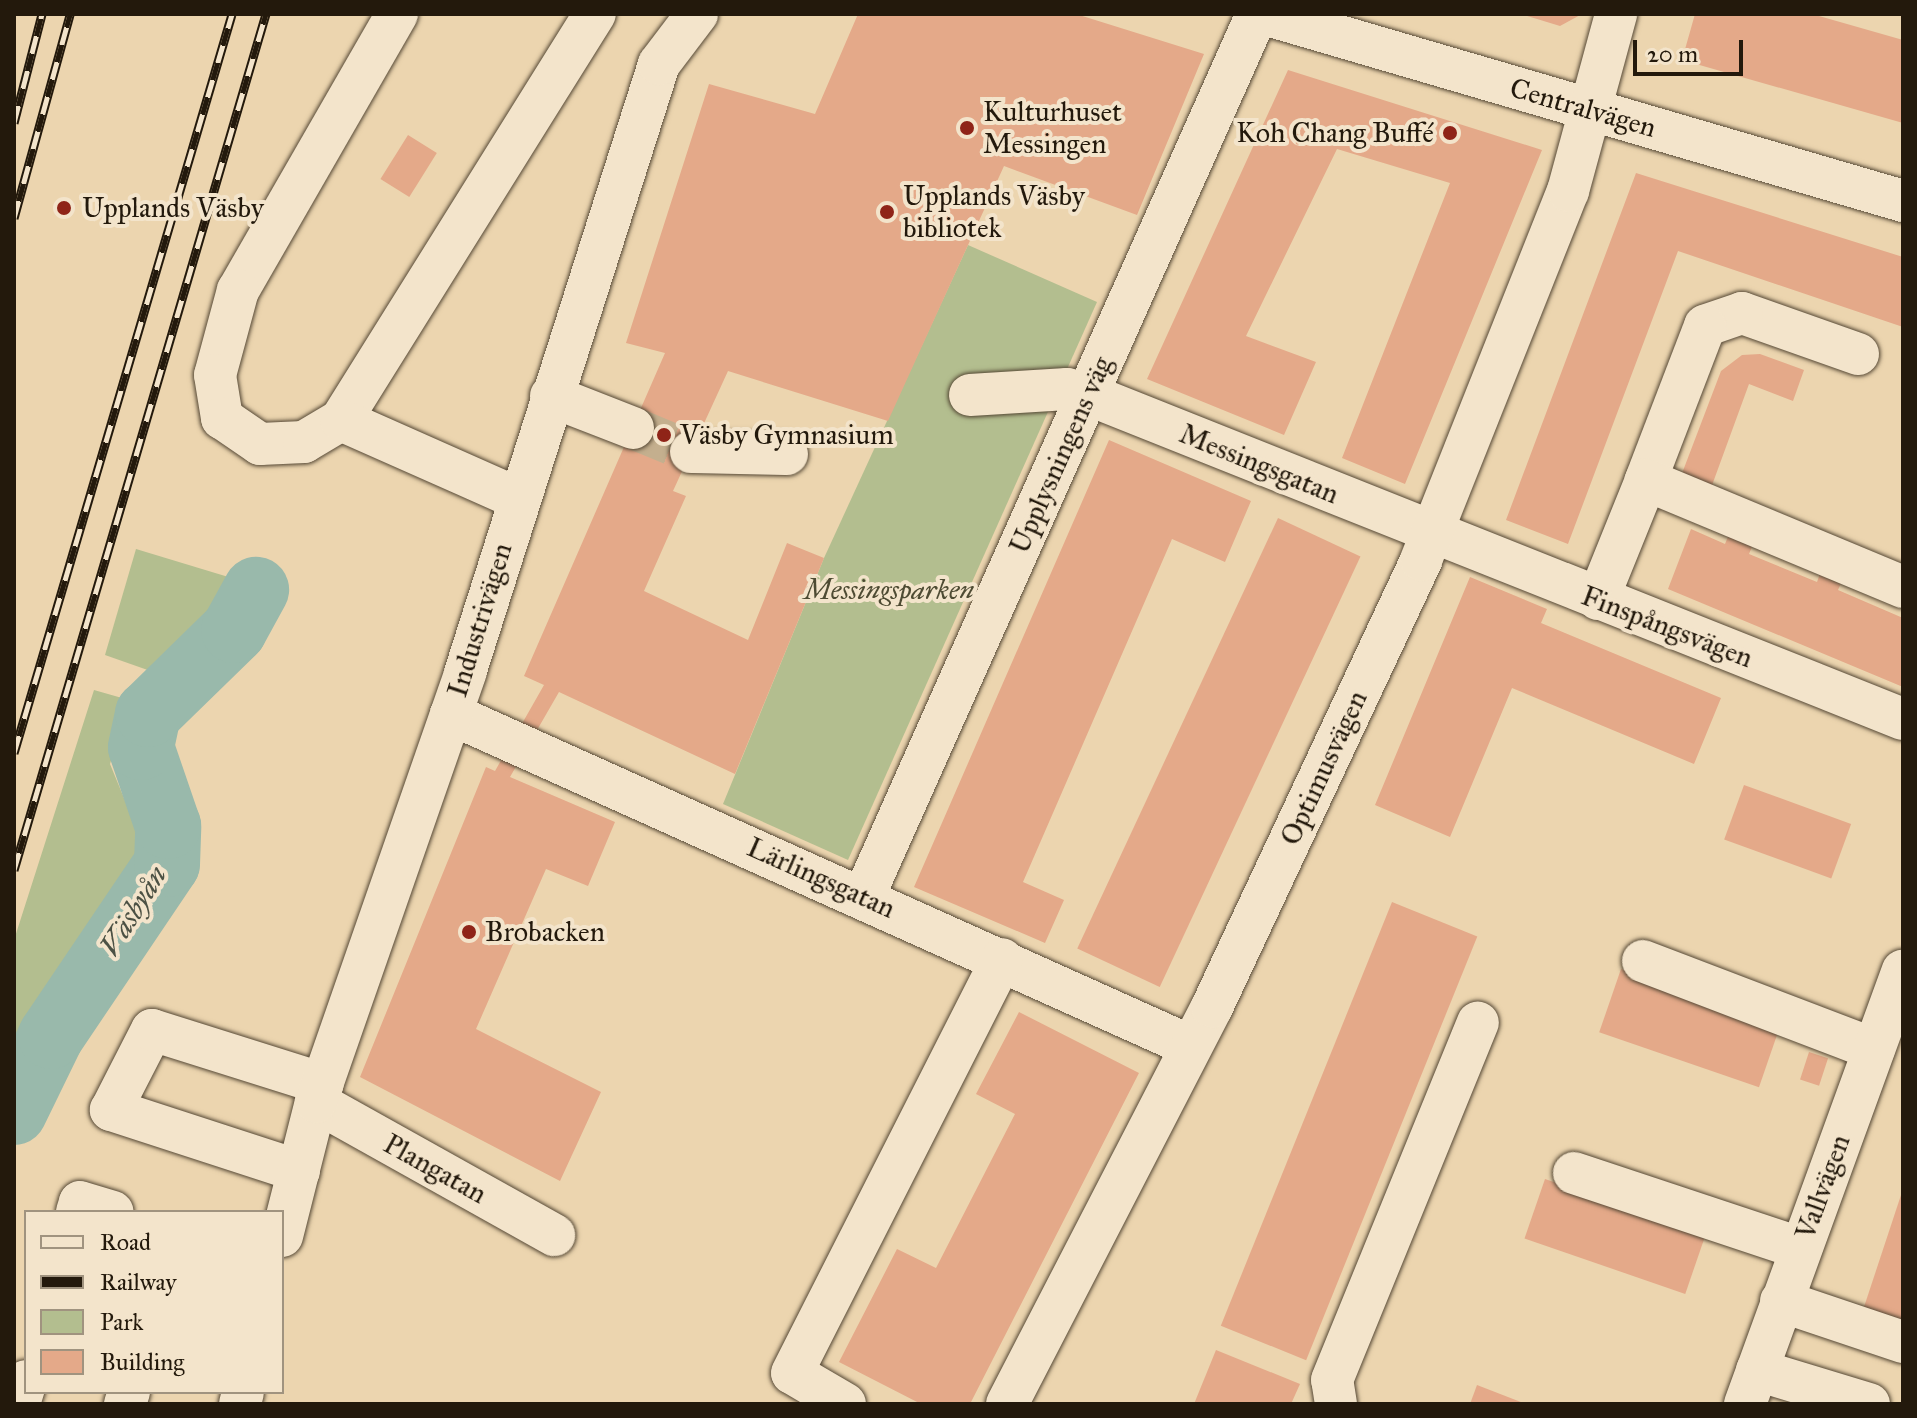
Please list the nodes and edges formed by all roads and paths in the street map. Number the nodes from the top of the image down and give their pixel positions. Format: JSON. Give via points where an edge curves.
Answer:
{"nodes":[{"id":1,"x":397,"y":14,"type":"edge"},
{"id":2,"x":595,"y":14,"type":"edge"},
{"id":3,"x":697,"y":14,"type":"edge"},
{"id":4,"x":1257,"y":14,"type":"edge"},
{"id":5,"x":1264,"y":14,"type":"edge"},
{"id":6,"x":1616,"y":14,"type":"edge"},
{"id":7,"x":1589,"y":110,"type":"junction"},
{"id":8,"x":1903,"y":201,"type":"edge"},
{"id":9,"x":1858,"y":354,"type":"dead end"},
{"id":10,"x":1087,"y":394,"type":"junction"},
{"id":11,"x":970,"y":395,"type":"dead end"},
{"id":12,"x":551,"y":396,"type":"junction"},
{"id":13,"x":341,"y":420,"type":"junction"},
{"id":14,"x":633,"y":428,"type":"tunnel mouth"},
{"id":15,"x":691,"y":452,"type":"tunnel mouth"},
{"id":16,"x":787,"y":454,"type":"dead end"},
{"id":17,"x":1646,"y":480,"type":"junction"},
{"id":18,"x":517,"y":498,"type":"junction"},
{"id":19,"x":1431,"y":533,"type":"junction"},
{"id":20,"x":1903,"y":587,"type":"edge"},
{"id":21,"x":1598,"y":599,"type":"junction"},
{"id":22,"x":451,"y":714,"type":"junction"},
{"id":23,"x":1903,"y":719,"type":"edge"},
{"id":24,"x":864,"y":896,"type":"junction"},
{"id":25,"x":1002,"y":959,"type":"junction"},
{"id":26,"x":1643,"y":961,"type":"dead end"},
{"id":27,"x":1903,"y":971,"type":"edge"},
{"id":28,"x":1478,"y":1023,"type":"dead end"},
{"id":29,"x":1190,"y":1046,"type":"junction"},
{"id":30,"x":1874,"y":1049,"type":"junction"},
{"id":31,"x":320,"y":1093,"type":"junction"},
{"id":32,"x":299,"y":1171,"type":"junction"},
{"id":33,"x":1574,"y":1173,"type":"dead end"},
{"id":34,"x":78,"y":1210,"type":"edge"},
{"id":35,"x":106,"y":1210,"type":"edge"},
{"id":36,"x":284,"y":1228,"type":"edge"},
{"id":37,"x":554,"y":1235,"type":"dead end"},
{"id":38,"x":1800,"y":1248,"type":"junction"},
{"id":39,"x":1781,"y":1301,"type":"junction"},
{"id":40,"x":1903,"y":1342,"type":"edge"},
{"id":41,"x":1751,"y":1387,"type":"edge"},
{"id":42,"x":845,"y":1404,"type":"edge"},
{"id":43,"x":1007,"y":1404,"type":"edge"},
{"id":44,"x":1336,"y":1404,"type":"edge"},
{"id":45,"x":1869,"y":1404,"type":"edge"}],
"edges":[{"from":1,"to":13,"type":"street","via":[[238,290],[215,375],[222,418],[260,444],[304,442]]},
{"from":2,"to":13,"type":"street"},
{"from":3,"to":12,"type":"street","name":"Industrivägen","via":[[659,64]]},
{"from":4,"to":10,"type":"street","name":"Upplysningens väg","via":[[1161,196]]},
{"from":5,"to":7,"type":"street","name":"Centralvägen"},
{"from":6,"to":7,"type":"street","name":"Optimusvägen"},
{"from":7,"to":8,"type":"street","name":"Centralvägen"},
{"from":7,"to":19,"type":"street","name":"Optimusvägen","via":[[1568,191]]},
{"from":9,"to":17,"type":"street","via":[[1742,313],[1705,326]]},
{"from":10,"to":11,"type":"street","name":"Messingsgatan","via":[[1067,389]]},
{"from":10,"to":19,"type":"street","name":"Messingsgatan"},
{"from":10,"to":24,"type":"street","name":"Upplysningens väg"},
{"from":12,"to":14,"type":"street"},
{"from":12,"to":18,"type":"street","name":"Industrivägen"},
{"from":13,"to":18,"type":"street"},
{"from":15,"to":16,"type":"street"},
{"from":17,"to":20,"type":"street"},
{"from":17,"to":21,"type":"street"},
{"from":18,"to":22,"type":"street","name":"Industrivägen"},
{"from":19,"to":21,"type":"street","name":"Finspångsvägen"},
{"from":19,"to":29,"type":"street","name":"Optimusvägen"},
{"from":21,"to":23,"type":"street","name":"Finspångsvägen"},
{"from":22,"to":24,"type":"street","name":"Lärlingsgatan"},
{"from":22,"to":31,"type":"street","name":"Industrivägen"},
{"from":24,"to":25,"type":"street","name":"Lärlingsgatan"},
{"from":25,"to":29,"type":"street","name":"Lärlingsgatan"},
{"from":25,"to":42,"type":"street","via":[[792,1373]]},
{"from":26,"to":30,"type":"street"},
{"from":27,"to":30,"type":"street","name":"Vallvägen"},
{"from":28,"to":44,"type":"street","via":[[1332,1380]]},
{"from":29,"to":43,"type":"street","name":"Optimusvägen"},
{"from":30,"to":38,"type":"street","name":"Vallvägen"},
{"from":31,"to":32,"type":"street","name":"Industrivägen"},
{"from":31,"to":32,"type":"street","name":"Plangatan","via":[[152,1030],[111,1110]]},
{"from":31,"to":37,"type":"street","name":"Plangatan"},
{"from":32,"to":36,"type":"street","name":"Industrivägen"},
{"from":33,"to":38,"type":"street"},
{"from":34,"to":35,"type":"street","via":[[80,1202]]},
{"from":38,"to":39,"type":"street","name":"Vallvägen"},
{"from":39,"to":40,"type":"street"},
{"from":39,"to":41,"type":"street","name":"Vallvägen"},
{"from":41,"to":45,"type":"street"}]}
